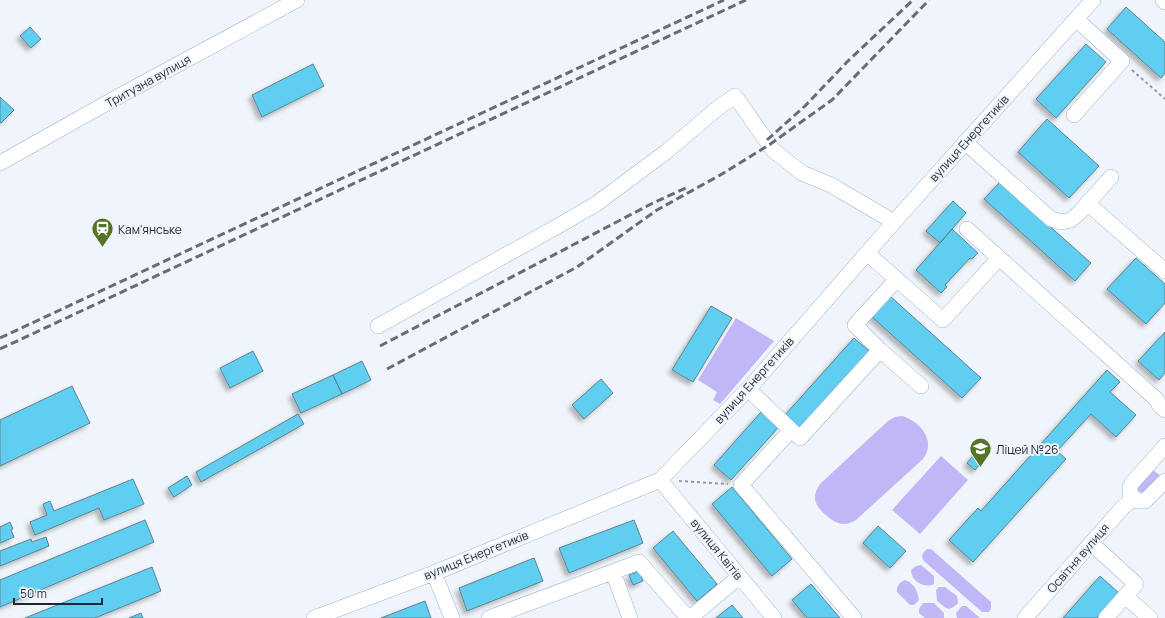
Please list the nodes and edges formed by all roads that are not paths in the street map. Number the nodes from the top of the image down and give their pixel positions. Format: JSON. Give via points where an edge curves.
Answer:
{"nodes":[{"id":1,"x":297,"y":0,"type":"edge"},
{"id":2,"x":1093,"y":0,"type":"edge"},
{"id":3,"x":1076,"y":18,"type":"junction"},
{"id":4,"x":1074,"y":115,"type":"dead end"},
{"id":5,"x":965,"y":142,"type":"junction"},
{"id":6,"x":0,"y":162,"type":"edge"},
{"id":7,"x":1111,"y":177,"type":"dead end"},
{"id":8,"x":1087,"y":203,"type":"junction"},
{"id":9,"x":894,"y":222,"type":"junction"},
{"id":10,"x":967,"y":229,"type":"dead end"},
{"id":11,"x":867,"y":253,"type":"junction"},
{"id":12,"x":999,"y":258,"type":"junction"},
{"id":13,"x":1165,"y":271,"type":"edge"},
{"id":14,"x":897,"y":279,"type":"junction"},
{"id":15,"x":378,"y":326,"type":"dead end"},
{"id":16,"x":880,"y":350,"type":"junction"},
{"id":17,"x":921,"y":386,"type":"dead end"},
{"id":18,"x":748,"y":389,"type":"junction"},
{"id":19,"x":1165,"y":410,"type":"edge"},
{"id":20,"x":791,"y":430,"type":"junction"},
{"id":21,"x":1165,"y":446,"type":"edge"},
{"id":22,"x":660,"y":480,"type":"junction"},
{"id":23,"x":1165,"y":481,"type":"edge"},
{"id":24,"x":1133,"y":499,"type":"junction"},
{"id":25,"x":1092,"y":543,"type":"junction"},
{"id":26,"x":613,"y":572,"type":"junction"},
{"id":27,"x":434,"y":573,"type":"junction"},
{"id":28,"x":739,"y":577,"type":"junction"},
{"id":29,"x":1125,"y":596,"type":"junction"},
{"id":30,"x":314,"y":618,"type":"edge"},
{"id":31,"x":452,"y":618,"type":"edge"},
{"id":32,"x":489,"y":618,"type":"edge"},
{"id":33,"x":630,"y":618,"type":"edge"},
{"id":34,"x":689,"y":618,"type":"edge"},
{"id":35,"x":774,"y":618,"type":"edge"},
{"id":36,"x":854,"y":618,"type":"edge"},
{"id":37,"x":1025,"y":618,"type":"edge"},
{"id":38,"x":1106,"y":618,"type":"edge"},
{"id":39,"x":1150,"y":618,"type":"edge"}],
"edges":[{"from":1,"to":6,"type":"street","name":"Тритузна вулиця"},
{"from":2,"to":3,"type":"street","name":"вулиця Енергетиків"},
{"from":3,"to":4,"type":"street","via":[[1122,61]]},
{"from":3,"to":5,"type":"street","name":"вулиця Енергетиків"},
{"from":5,"to":8,"type":"street","via":[[1051,219],[1061,222],[1071,220]]},
{"from":5,"to":9,"type":"street","name":"вулиця Енергетиків"},
{"from":7,"to":8,"type":"street"},
{"from":8,"to":13,"type":"street"},
{"from":9,"to":11,"type":"street","name":"вулиця Енергетиків"},
{"from":9,"to":15,"type":"street","via":[[831,185],[802,173],[784,160],[773,150],[734,96],[666,152],[596,204]]},
{"from":10,"to":12,"type":"street"},
{"from":11,"to":14,"type":"street"},
{"from":11,"to":18,"type":"street","name":"вулиця Енергетиків"},
{"from":12,"to":14,"type":"street","via":[[943,320]]},
{"from":12,"to":19,"type":"street","via":[[1156,399]]},
{"from":14,"to":16,"type":"street","via":[[855,325]]},
{"from":16,"to":17,"type":"street"},
{"from":16,"to":20,"type":"street","via":[[800,438]]},
{"from":18,"to":20,"type":"street"},
{"from":18,"to":22,"type":"street","name":"вулиця Енергетиків"},
{"from":20,"to":36,"type":"street","via":[[741,485]]},
{"from":21,"to":24,"type":"street","via":[[1130,487]]},
{"from":22,"to":27,"type":"street","name":"вулиця Енергетиків"},
{"from":22,"to":28,"type":"street","name":"вулиця Квітів"},
{"from":23,"to":24,"type":"street","via":[[1146,501]]},
{"from":24,"to":25,"type":"street","name":"Освітня вулиця"},
{"from":25,"to":29,"type":"street","via":[[1136,584]]},
{"from":25,"to":37,"type":"street","name":"Освітня вулиця"},
{"from":26,"to":32,"type":"street"},
{"from":26,"to":33,"type":"street"},
{"from":26,"to":34,"type":"street","via":[[639,562]]},
{"from":27,"to":30,"type":"street","name":"вулиця Енергетиків"},
{"from":27,"to":31,"type":"street"},
{"from":28,"to":34,"type":"street"},
{"from":28,"to":35,"type":"street","name":"вулиця Квітів"},
{"from":29,"to":38,"type":"street"},
{"from":29,"to":39,"type":"street"}]}
